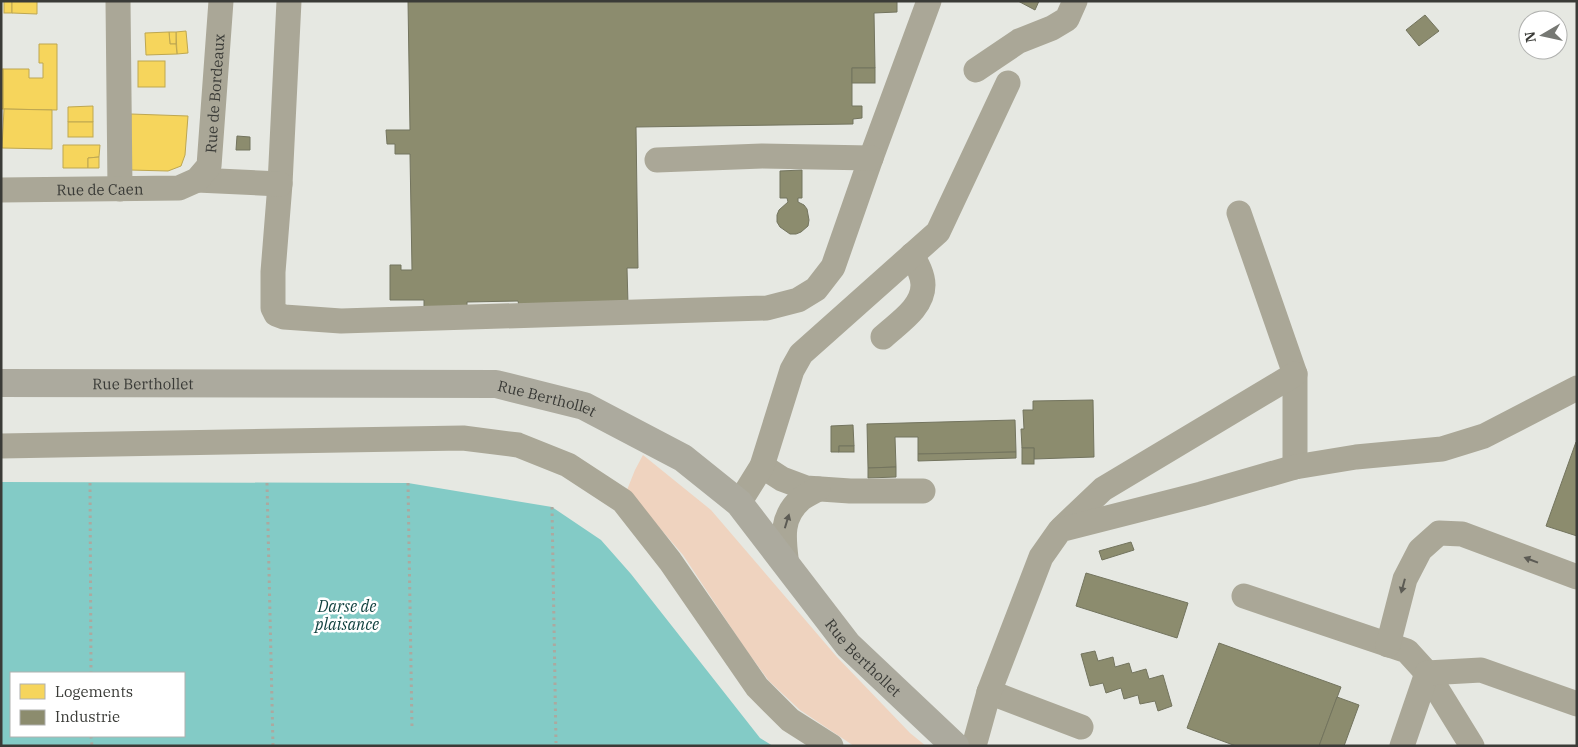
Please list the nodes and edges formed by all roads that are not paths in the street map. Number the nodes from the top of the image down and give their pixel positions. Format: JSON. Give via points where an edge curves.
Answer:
{"nodes":[{"id":1,"x":118,"y":1,"type":"edge"},
{"id":2,"x":221,"y":1,"type":"edge"},
{"id":3,"x":289,"y":1,"type":"edge"},
{"id":4,"x":929,"y":1,"type":"edge"},
{"id":5,"x":1076,"y":1,"type":"edge"},
{"id":6,"x":976,"y":70,"type":"dead end"},
{"id":7,"x":1008,"y":83,"type":"dead end"},
{"id":8,"x":871,"y":158,"type":"junction"},
{"id":9,"x":657,"y":160,"type":"dead end"},
{"id":10,"x":197,"y":180,"type":"junction"},
{"id":11,"x":280,"y":184,"type":"junction"},
{"id":12,"x":120,"y":189,"type":"junction"},
{"id":13,"x":1,"y":190,"type":"edge"},
{"id":14,"x":1239,"y":213,"type":"dead end"},
{"id":15,"x":912,"y":255,"type":"junction"},
{"id":16,"x":883,"y":337,"type":"dead end"},
{"id":17,"x":1295,"y":374,"type":"junction"},
{"id":18,"x":1,"y":383,"type":"edge"},
{"id":19,"x":1577,"y":388,"type":"edge"},
{"id":20,"x":1,"y":446,"type":"edge"},
{"id":21,"x":762,"y":466,"type":"junction"},
{"id":22,"x":1295,"y":467,"type":"junction"},
{"id":23,"x":818,"y":489,"type":"junction"},
{"id":24,"x":923,"y":491,"type":"dead end"},
{"id":25,"x":739,"y":503,"type":"junction"},
{"id":26,"x":1060,"y":530,"type":"junction"},
{"id":27,"x":787,"y":566,"type":"junction"},
{"id":28,"x":1577,"y":577,"type":"edge"},
{"id":29,"x":1244,"y":596,"type":"dead end"},
{"id":30,"x":1388,"y":645,"type":"junction"},
{"id":31,"x":1427,"y":673,"type":"junction"},
{"id":32,"x":989,"y":692,"type":"junction"},
{"id":33,"x":1577,"y":704,"type":"edge"},
{"id":34,"x":1081,"y":726,"type":"dead end"},
{"id":35,"x":831,"y":746,"type":"edge"},
{"id":36,"x":955,"y":746,"type":"edge"},
{"id":37,"x":974,"y":746,"type":"edge"},
{"id":38,"x":1402,"y":746,"type":"edge"},
{"id":39,"x":1472,"y":746,"type":"edge"}],
"edges":[{"from":1,"to":12,"type":"street"},
{"from":2,"to":10,"type":"street","name":"Rue de Bordeaux","via":[[209,166]]},
{"from":3,"to":11,"type":"street"},
{"from":4,"to":8,"type":"street"},
{"from":5,"to":6,"type":"street","via":[[1067,19],[1019,40]]},
{"from":7,"to":15,"type":"street","via":[[938,232]]},
{"from":8,"to":9,"type":"street","via":[[762,156]]},
{"from":8,"to":11,"type":"street","via":[[833,267],[816,289],[798,300],[767,308],[341,321],[284,317],[276,314],[273,308]]},
{"from":10,"to":11,"type":"street"},
{"from":10,"to":12,"type":"street","name":"Rue de Caen","via":[[179,188]]},
{"from":12,"to":13,"type":"street","name":"Rue de Caen"},
{"from":14,"to":17,"type":"street"},
{"from":15,"to":16,"type":"street","via":[[920,269],[923,285],[918,303]]},
{"from":15,"to":21,"type":"street","via":[[801,354],[792,370]]},
{"from":17,"to":22,"type":"street"},
{"from":17,"to":26,"type":"street","via":[[1103,489]]},
{"from":18,"to":25,"type":"main road","name":"Rue Berthollet","via":[[496,384],[584,406],[683,458]]},
{"from":19,"to":22,"type":"street","via":[[1484,436],[1442,449],[1356,457]]},
{"from":20,"to":35,"type":"street","via":[[463,438],[518,445],[568,465],[623,501],[670,561],[757,687],[790,720]]},
{"from":21,"to":23,"type":"street","via":[[782,479]]},
{"from":21,"to":25,"type":"street"},
{"from":22,"to":26,"type":"street"},
{"from":23,"to":24,"type":"street"},
{"from":27,"to":23,"type":"street","one_way":true,"via":[[783,533],[789,513]]},
{"from":25,"to":27,"type":"main road","name":"Rue Berthollet"},
{"from":26,"to":32,"type":"street","via":[[1041,557]]},
{"from":27,"to":36,"type":"main road","name":"Rue Berthollet","via":[[848,645]]},
{"from":28,"to":30,"type":"street","one_way":true,"via":[[1462,534],[1439,533],[1420,550],[1405,579]]},
{"from":29,"to":30,"type":"street"},
{"from":30,"to":31,"type":"street","via":[[1407,651]]},
{"from":31,"to":33,"type":"street","via":[[1481,670]]},
{"from":31,"to":38,"type":"street"},
{"from":31,"to":39,"type":"street"},
{"from":32,"to":34,"type":"street"},
{"from":32,"to":37,"type":"street"}]}
